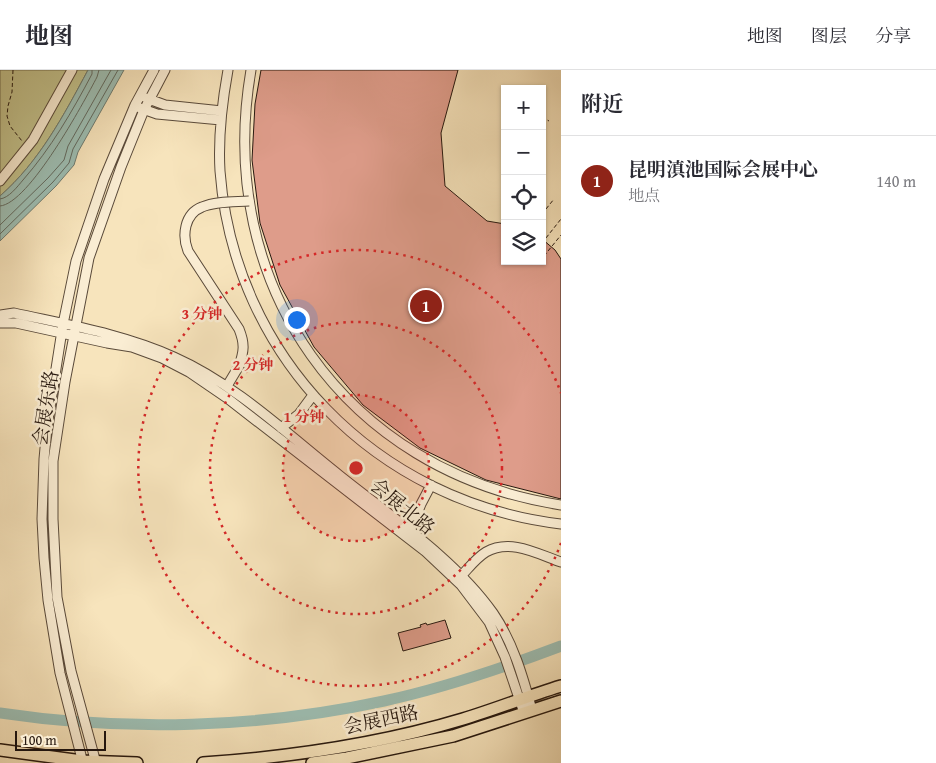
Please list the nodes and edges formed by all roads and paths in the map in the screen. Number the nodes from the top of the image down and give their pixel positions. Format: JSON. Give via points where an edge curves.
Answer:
{"nodes":[{"id":1,"x":13,"y":70,"type":"edge"},
{"id":2,"x":72,"y":70,"type":"edge"},
{"id":3,"x":154,"y":70,"type":"edge"},
{"id":4,"x":165,"y":70,"type":"edge"},
{"id":5,"x":228,"y":70,"type":"edge"},
{"id":6,"x":251,"y":70,"type":"edge"},
{"id":7,"x":140,"y":95,"type":"junction"},
{"id":8,"x":150,"y":100,"type":"junction"},
{"id":9,"x":135,"y":105,"type":"junction"},
{"id":10,"x":144,"y":110,"type":"junction"},
{"id":11,"x":221,"y":115,"type":"junction"},
{"id":12,"x":546,"y":119,"type":"edge"},
{"id":13,"x":549,"y":121,"type":"dead end"},
{"id":14,"x":27,"y":148,"type":"junction"},
{"id":15,"x":0,"y":181,"type":"edge"},
{"id":16,"x":554,"y":200,"type":"dead end"},
{"id":17,"x":249,"y":201,"type":"junction"},
{"id":18,"x":546,"y":209,"type":"edge"},
{"id":19,"x":561,"y":219,"type":"edge"},
{"id":20,"x":561,"y":235,"type":"edge"},
{"id":21,"x":546,"y":238,"type":"edge"},
{"id":22,"x":546,"y":254,"type":"edge"},
{"id":23,"x":0,"y":314,"type":"edge"},
{"id":24,"x":0,"y":323,"type":"edge"},
{"id":25,"x":76,"y":326,"type":"junction"},
{"id":26,"x":62,"y":328,"type":"junction"},
{"id":27,"x":74,"y":336,"type":"junction"},
{"id":28,"x":227,"y":386,"type":"junction"},
{"id":29,"x":313,"y":395,"type":"junction"},
{"id":30,"x":281,"y":428,"type":"junction"},
{"id":31,"x":431,"y":485,"type":"junction"},
{"id":32,"x":561,"y":505,"type":"edge"},
{"id":33,"x":561,"y":524,"type":"edge"},
{"id":34,"x":410,"y":531,"type":"junction"},
{"id":35,"x":561,"y":562,"type":"edge"},
{"id":36,"x":460,"y":577,"type":"junction"},
{"id":37,"x":561,"y":686,"type":"edge"},
{"id":38,"x":524,"y":698,"type":"junction"},
{"id":39,"x":561,"y":701,"type":"edge"},
{"id":40,"x":528,"y":712,"type":"junction"},
{"id":41,"x":0,"y":750,"type":"edge"},
{"id":42,"x":83,"y":762,"type":"edge"},
{"id":43,"x":96,"y":762,"type":"edge"},
{"id":44,"x":137,"y":763,"type":"edge"},
{"id":45,"x":204,"y":763,"type":"edge"},
{"id":46,"x":312,"y":763,"type":"edge"}],
"edges":[{"from":1,"to":14,"type":"path","via":[[8,121]]},
{"from":2,"to":14,"type":"street"},
{"from":3,"to":7,"type":"street","name":"会展东路"},
{"from":4,"to":8,"type":"street","name":"会展东路"},
{"from":5,"to":11,"type":"street"},
{"from":6,"to":17,"type":"street","via":[[244,156]]},
{"from":7,"to":8,"type":"street"},
{"from":7,"to":9,"type":"street","name":"会展东路"},
{"from":8,"to":10,"type":"street","name":"会展东路"},
{"from":8,"to":11,"type":"street"},
{"from":9,"to":10,"type":"street"},
{"from":9,"to":26,"type":"street","name":"会展东路","via":[[104,178],[76,261]]},
{"from":10,"to":11,"type":"street","via":[[157,114]]},
{"from":10,"to":25,"type":"street","name":"会展东路","via":[[89,258]]},
{"from":11,"to":29,"type":"street","via":[[222,192],[241,275],[275,344]]},
{"from":12,"to":13,"type":"path"},
{"from":14,"to":15,"type":"street"},
{"from":16,"to":18,"type":"path"},
{"from":17,"to":28,"type":"street","bridge":true,"via":[[202,206],[190,217],[184,232],[188,251],[243,339],[244,350],[239,366]]},
{"from":17,"to":32,"type":"street","via":[[267,274],[294,331],[327,378],[349,401],[397,441],[447,470],[488,487]]},
{"from":19,"to":21,"type":"path"},
{"from":20,"to":22,"type":"path"},
{"from":23,"to":26,"type":"street","name":"会展北路","via":[[14,313]]},
{"from":24,"to":26,"type":"street","name":"会展北路"},
{"from":25,"to":26,"type":"street","name":"会展北路"},
{"from":25,"to":27,"type":"street","name":"会展东路"},
{"from":25,"to":28,"type":"street","name":"会展北路","via":[[148,346]]},
{"from":26,"to":27,"type":"street","name":"会展北路"},
{"from":26,"to":42,"type":"street","name":"会展东路","via":[[47,426],[42,519],[49,608],[60,673]]},
{"from":27,"to":38,"type":"street","name":"会展北路","via":[[132,347],[189,372],[426,552],[461,585],[489,622]]},
{"from":27,"to":43,"type":"street","name":"会展东路","via":[[54,453],[52,519],[57,597],[71,671]]},
{"from":28,"to":30,"type":"street","name":"会展北路"},
{"from":29,"to":30,"type":"street","via":[[299,414]]},
{"from":29,"to":31,"type":"street","via":[[371,448]]},
{"from":30,"to":34,"type":"street","name":"会展北路"},
{"from":31,"to":33,"type":"street","via":[[493,509]]},
{"from":31,"to":34,"type":"street"},
{"from":34,"to":36,"type":"street","name":"会展北路"},
{"from":35,"to":36,"type":"street","via":[[513,546],[497,547],[481,556]]},
{"from":36,"to":38,"type":"street","name":"会展北路","via":[[493,613],[514,652],[521,670]]},
{"from":37,"to":38,"type":"main road","name":"会展西路"},
{"from":38,"to":40,"type":"street","name":"会展北路"},
{"from":38,"to":45,"type":"main road","name":"会展西路","via":[[397,736],[272,757]]},
{"from":39,"to":40,"type":"main road","name":"会展西路"},
{"from":40,"to":46,"type":"main road","name":"会展西路","via":[[453,736]]},
{"from":41,"to":42,"type":"main road"},
{"from":42,"to":43,"type":"main road"},
{"from":43,"to":44,"type":"main road"}]}
